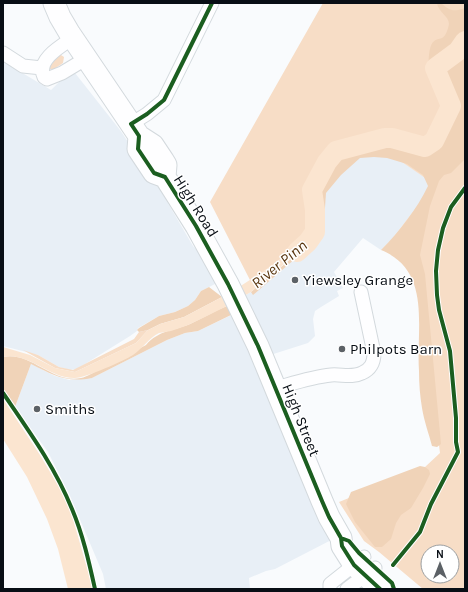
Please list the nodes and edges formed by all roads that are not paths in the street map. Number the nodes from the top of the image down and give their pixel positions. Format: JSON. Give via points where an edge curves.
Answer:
{"nodes":[{"id":1,"x":54,"y":3,"type":"edge"},
{"id":2,"x":212,"y":3,"type":"edge"},
{"id":3,"x":73,"y":38,"type":"junction"},
{"id":4,"x":3,"y":53,"type":"edge"},
{"id":5,"x":87,"y":58,"type":"junction"},
{"id":6,"x":42,"y":68,"type":"junction"},
{"id":7,"x":135,"y":130,"type":"junction"},
{"id":8,"x":361,"y":292,"type":"dead end"},
{"id":9,"x":241,"y":310,"type":"joint"},
{"id":10,"x":276,"y":388,"type":"junction"},
{"id":11,"x":368,"y":571,"type":"edge"},
{"id":12,"x":330,"y":589,"type":"edge"},
{"id":13,"x":347,"y":589,"type":"edge"},
{"id":14,"x":394,"y":589,"type":"edge"}],
"edges":[{"from":1,"to":3,"type":"main road"},
{"from":2,"to":7,"type":"street","via":[[164,100],[147,114]]},
{"from":3,"to":5,"type":"main road"},
{"from":3,"to":6,"type":"street","via":[[48,57]]},
{"from":4,"to":6,"type":"street","via":[[23,66]]},
{"from":5,"to":6,"type":"street","via":[[47,79]]},
{"from":5,"to":7,"type":"main road"},
{"from":7,"to":9,"type":"main road","name":"High Road","via":[[153,144],[166,165],[165,177],[196,226]]},
{"from":8,"to":10,"type":"street","via":[[374,353],[369,369],[351,376],[331,375]]},
{"from":9,"to":10,"type":"main road","name":"High Street"},
{"from":10,"to":11,"type":"main road","name":"High Street","via":[[329,517],[341,538],[349,542]]},
{"from":11,"to":12,"type":"street","via":[[330,584]]},
{"from":11,"to":13,"type":"street"},
{"from":11,"to":14,"type":"main road","name":"High Street","via":[[392,582]]}]}
